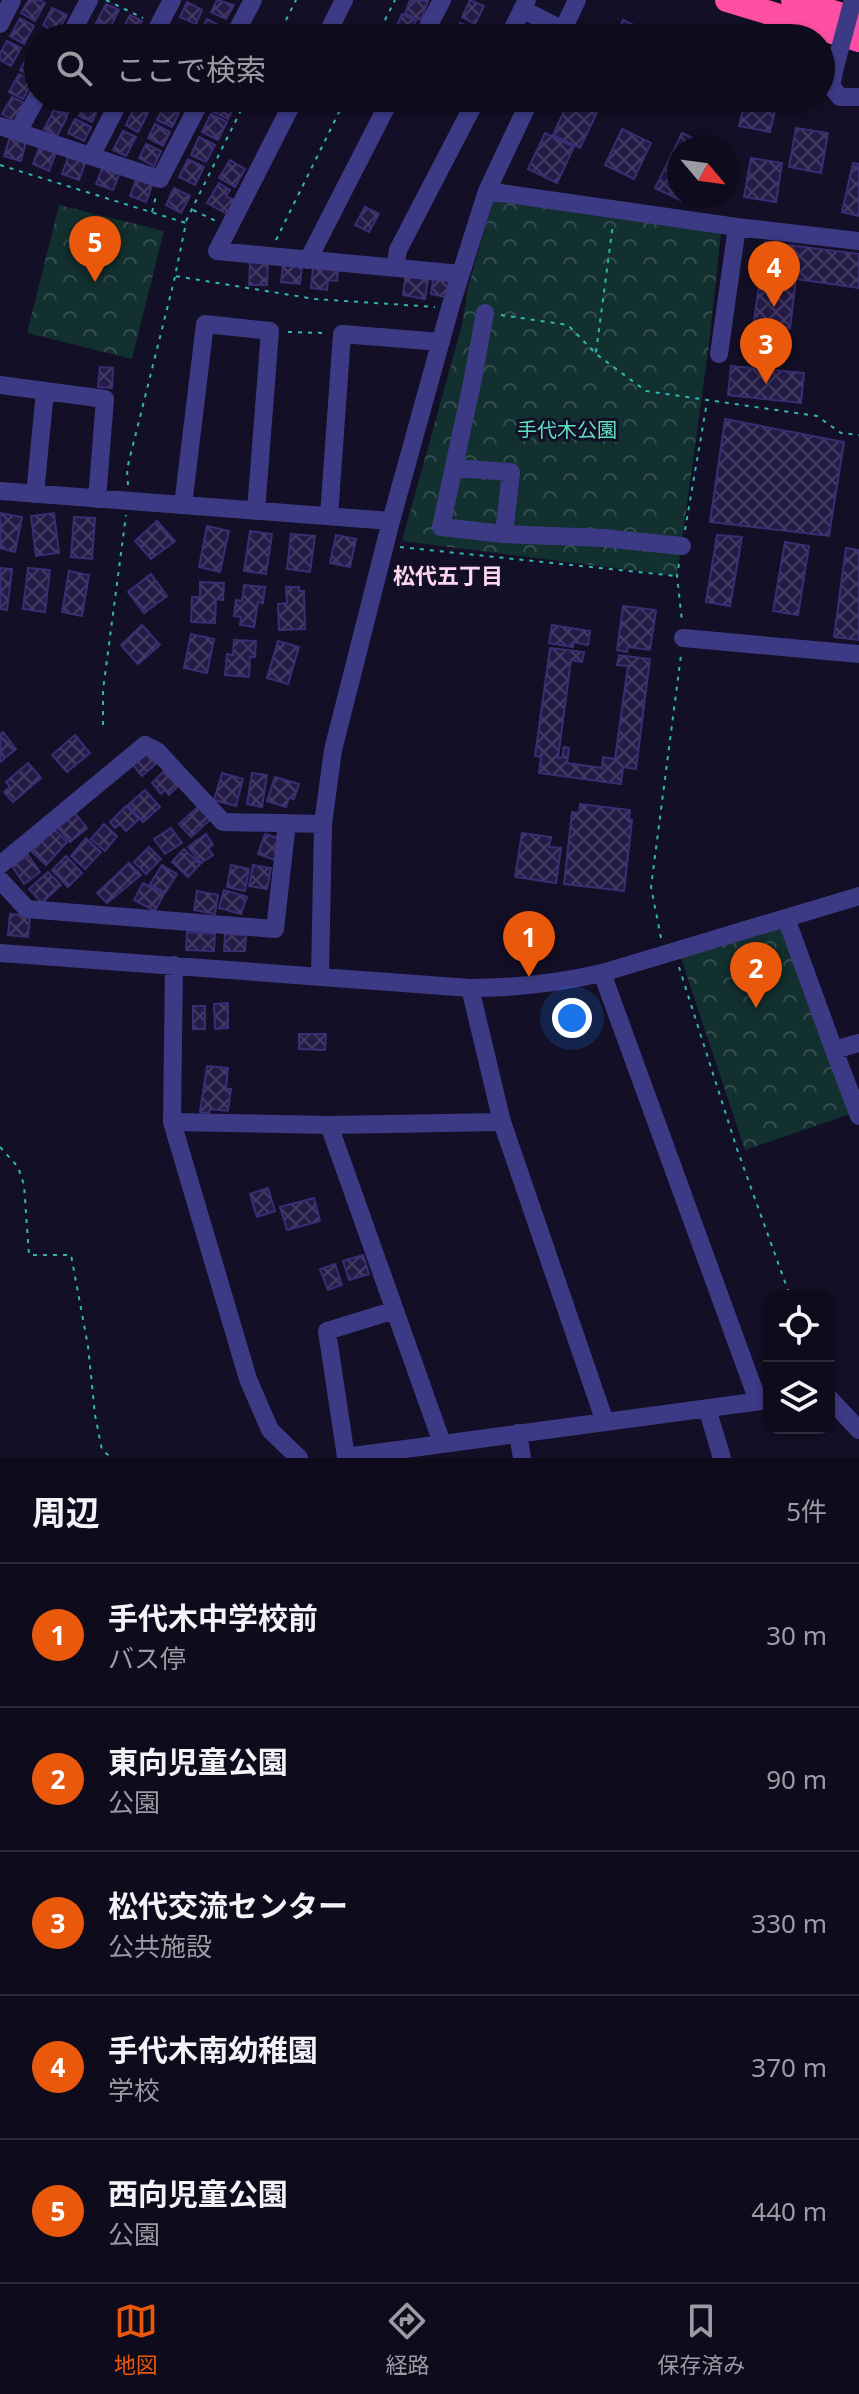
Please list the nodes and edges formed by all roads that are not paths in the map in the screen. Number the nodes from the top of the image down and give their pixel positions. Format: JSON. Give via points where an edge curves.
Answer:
{"nodes":[{"id":1,"x":12,"y":0,"type":"edge"},
{"id":2,"x":89,"y":0,"type":"edge"},
{"id":3,"x":172,"y":0,"type":"edge"},
{"id":4,"x":253,"y":0,"type":"edge"},
{"id":5,"x":344,"y":0,"type":"edge"},
{"id":6,"x":442,"y":0,"type":"edge"},
{"id":7,"x":577,"y":0,"type":"edge"},
{"id":8,"x":727,"y":0,"type":"edge"},
{"id":9,"x":793,"y":0,"type":"edge"},
{"id":10,"x":525,"y":5,"type":"edge"},
{"id":11,"x":852,"y":15,"type":"edge"},
{"id":12,"x":0,"y":24,"type":"edge"},
{"id":13,"x":76,"y":24,"type":"edge"},
{"id":14,"x":159,"y":24,"type":"edge"},
{"id":15,"x":240,"y":24,"type":"edge"},
{"id":16,"x":332,"y":24,"type":"edge"},
{"id":17,"x":429,"y":24,"type":"edge"},
{"id":18,"x":515,"y":24,"type":"edge"},
{"id":19,"x":549,"y":24,"type":"edge"},
{"id":20,"x":566,"y":24,"type":"edge"},
{"id":21,"x":835,"y":67,"type":"edge"},
{"id":22,"x":835,"y":91,"type":"edge"},
{"id":23,"x":859,"y":97,"type":"edge"},
{"id":24,"x":24,"y":111,"type":"edge"},
{"id":25,"x":114,"y":112,"type":"edge"},
{"id":26,"x":195,"y":112,"type":"edge"},
{"id":27,"x":288,"y":112,"type":"edge"},
{"id":28,"x":384,"y":112,"type":"edge"},
{"id":29,"x":470,"y":112,"type":"edge"},
{"id":30,"x":524,"y":112,"type":"edge"},
{"id":31,"x":9,"y":129,"type":"edge"},
{"id":32,"x":91,"y":156,"type":"junction"},
{"id":33,"x":487,"y":191,"type":"junction"},
{"id":34,"x":737,"y":227,"type":"junction"},
{"id":35,"x":859,"y":241,"type":"edge"},
{"id":36,"x":308,"y":260,"type":"junction"},
{"id":37,"x":395,"y":268,"type":"junction"},
{"id":38,"x":461,"y":274,"type":"junction"},
{"id":39,"x":485,"y":313,"type":"road end"},
{"id":40,"x":441,"y":342,"type":"junction"},
{"id":41,"x":719,"y":354,"type":"dead end"},
{"id":42,"x":0,"y":385,"type":"edge"},
{"id":43,"x":45,"y":391,"type":"junction"},
{"id":44,"x":454,"y":468,"type":"junction"},
{"id":45,"x":0,"y":491,"type":"edge"},
{"id":46,"x":35,"y":494,"type":"junction"},
{"id":47,"x":97,"y":499,"type":"junction"},
{"id":48,"x":183,"y":505,"type":"junction"},
{"id":49,"x":256,"y":511,"type":"junction"},
{"id":50,"x":329,"y":516,"type":"junction"},
{"id":51,"x":391,"y":521,"type":"junction"},
{"id":52,"x":504,"y":534,"type":"junction"},
{"id":53,"x":682,"y":546,"type":"road end"},
{"id":54,"x":683,"y":638,"type":"road end"},
{"id":55,"x":859,"y":654,"type":"edge"},
{"id":56,"x":287,"y":823,"type":"junction"},
{"id":57,"x":323,"y":824,"type":"junction"},
{"id":58,"x":0,"y":865,"type":"edge"},
{"id":59,"x":0,"y":880,"type":"edge"},
{"id":60,"x":859,"y":896,"type":"edge"},
{"id":61,"x":786,"y":918,"type":"junction"},
{"id":62,"x":0,"y":953,"type":"edge"},
{"id":63,"x":174,"y":965,"type":"junction"},
{"id":64,"x":602,"y":973,"type":"junction"},
{"id":65,"x":320,"y":975,"type":"junction"},
{"id":66,"x":470,"y":988,"type":"junction"},
{"id":67,"x":859,"y":1043,"type":"edge"},
{"id":68,"x":834,"y":1050,"type":"junction"},
{"id":69,"x":859,"y":1116,"type":"edge"},
{"id":70,"x":172,"y":1122,"type":"junction"},
{"id":71,"x":502,"y":1122,"type":"junction"},
{"id":72,"x":329,"y":1125,"type":"junction"},
{"id":73,"x":395,"y":1310,"type":"junction"},
{"id":74,"x":763,"y":1397,"type":"edge"},
{"id":75,"x":763,"y":1400,"type":"edge"},
{"id":76,"x":835,"y":1405,"type":"edge"},
{"id":77,"x":707,"y":1408,"type":"junction"},
{"id":78,"x":605,"y":1422,"type":"junction"},
{"id":79,"x":859,"y":1430,"type":"edge"},
{"id":80,"x":518,"y":1433,"type":"junction"},
{"id":81,"x":442,"y":1443,"type":"junction"},
{"id":82,"x":299,"y":1458,"type":"edge"},
{"id":83,"x":522,"y":1458,"type":"edge"},
{"id":84,"x":722,"y":1458,"type":"edge"}],
"edges":[{"from":1,"to":12,"type":"street"},
{"from":2,"to":13,"type":"street"},
{"from":3,"to":14,"type":"street"},
{"from":4,"to":15,"type":"street"},
{"from":5,"to":16,"type":"street"},
{"from":6,"to":17,"type":"street"},
{"from":7,"to":20,"type":"street"},
{"from":8,"to":11,"type":"highway"},
{"from":9,"to":11,"type":"highway"},
{"from":10,"to":18,"type":"street"},
{"from":10,"to":19,"type":"street"},
{"from":11,"to":21,"type":"street","bridge":true},
{"from":22,"to":23,"type":"street","bridge":true,"via":[[840,97]]},
{"from":24,"to":31,"type":"street"},
{"from":25,"to":32,"type":"street"},
{"from":26,"to":32,"type":"street","via":[[160,179]]},
{"from":27,"to":36,"type":"street","via":[[217,251]]},
{"from":28,"to":36,"type":"street"},
{"from":29,"to":37,"type":"street","via":[[398,250]]},
{"from":30,"to":33,"type":"street"},
{"from":31,"to":32,"type":"street"},
{"from":33,"to":34,"type":"street"},
{"from":33,"to":38,"type":"street"},
{"from":34,"to":35,"type":"street"},
{"from":34,"to":41,"type":"street"},
{"from":36,"to":37,"type":"street"},
{"from":37,"to":38,"type":"street"},
{"from":38,"to":40,"type":"street"},
{"from":39,"to":44,"type":"street"},
{"from":40,"to":50,"type":"street","via":[[342,334]]},
{"from":40,"to":51,"type":"street"},
{"from":42,"to":43,"type":"street"},
{"from":43,"to":46,"type":"street"},
{"from":43,"to":47,"type":"street","via":[[105,399]]},
{"from":44,"to":52,"type":"street","via":[[511,472]]},
{"from":44,"to":52,"type":"street","via":[[441,527]]},
{"from":45,"to":46,"type":"street"},
{"from":46,"to":47,"type":"street"},
{"from":47,"to":48,"type":"street"},
{"from":48,"to":49,"type":"street"},
{"from":48,"to":49,"type":"street","via":[[205,324],[270,331]]},
{"from":49,"to":50,"type":"street"},
{"from":50,"to":51,"type":"street"},
{"from":51,"to":57,"type":"street","via":[[333,750]]},
{"from":52,"to":53,"type":"street"},
{"from":54,"to":55,"type":"street"},
{"from":56,"to":57,"type":"street"},
{"from":56,"to":58,"type":"street","via":[[223,822],[157,751],[145,745]]},
{"from":56,"to":59,"type":"street","via":[[275,929],[27,909]]},
{"from":57,"to":65,"type":"street"},
{"from":60,"to":61,"type":"street"},
{"from":61,"to":64,"type":"street"},
{"from":61,"to":68,"type":"street"},
{"from":62,"to":63,"type":"street"},
{"from":63,"to":65,"type":"street"},
{"from":63,"to":70,"type":"street"},
{"from":64,"to":66,"type":"street","via":[[562,982]]},
{"from":64,"to":74,"type":"street"},
{"from":65,"to":66,"type":"street"},
{"from":66,"to":71,"type":"street"},
{"from":67,"to":68,"type":"street"},
{"from":68,"to":69,"type":"street"},
{"from":70,"to":72,"type":"street"},
{"from":70,"to":82,"type":"street","via":[[248,1379],[270,1430]]},
{"from":71,"to":72,"type":"street"},
{"from":71,"to":78,"type":"street"},
{"from":72,"to":73,"type":"street"},
{"from":73,"to":81,"type":"street"},
{"from":73,"to":81,"type":"street","via":[[327,1331],[346,1457]]},
{"from":75,"to":77,"type":"street"},
{"from":76,"to":79,"type":"street"},
{"from":77,"to":78,"type":"street"},
{"from":77,"to":84,"type":"street"},
{"from":78,"to":80,"type":"street"},
{"from":80,"to":81,"type":"street"},
{"from":80,"to":83,"type":"street"}]}
